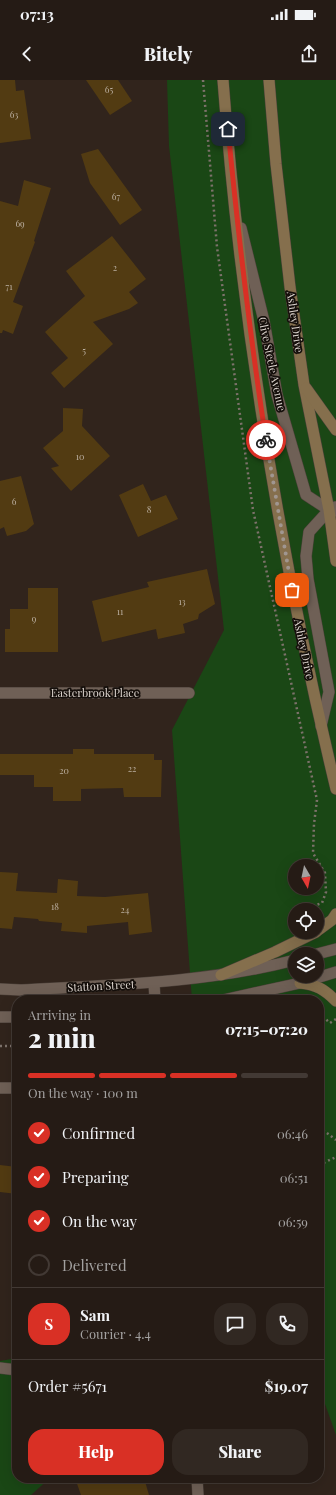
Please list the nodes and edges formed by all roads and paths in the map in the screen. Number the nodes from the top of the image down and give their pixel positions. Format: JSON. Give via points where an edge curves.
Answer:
{"nodes":[{"id":1,"x":223,"y":80,"type":"edge"},
{"id":2,"x":269,"y":80,"type":"edge"},
{"id":3,"x":235,"y":206,"type":"junction"},
{"id":4,"x":304,"y":385,"type":"junction"},
{"id":5,"x":336,"y":430,"type":"edge"},
{"id":6,"x":334,"y":509,"type":"edge"},
{"id":7,"x":336,"y":561,"type":"edge"},
{"id":8,"x":0,"y":693,"type":"edge"},
{"id":9,"x":189,"y":693,"type":"dead end"},
{"id":10,"x":321,"y":726,"type":"junction"},
{"id":11,"x":336,"y":789,"type":"edge"},
{"id":12,"x":336,"y":914,"type":"edge"},
{"id":13,"x":324,"y":926,"type":"edge"},
{"id":14,"x":302,"y":939,"type":"edge"},
{"id":15,"x":336,"y":949,"type":"edge"},
{"id":16,"x":324,"y":952,"type":"edge"},
{"id":17,"x":288,"y":962,"type":"edge"},
{"id":18,"x":336,"y":972,"type":"edge"},
{"id":19,"x":222,"y":975,"type":"junction"},
{"id":20,"x":324,"y":976,"type":"edge"},
{"id":21,"x":154,"y":983,"type":"junction"},
{"id":22,"x":300,"y":983,"type":"joint"},
{"id":23,"x":0,"y":989,"type":"edge"},
{"id":24,"x":155,"y":995,"type":"edge"},
{"id":25,"x":246,"y":995,"type":"edge"},
{"id":26,"x":336,"y":1001,"type":"edge"},
{"id":27,"x":0,"y":1017,"type":"edge"},
{"id":28,"x":12,"y":1017,"type":"edge"},
{"id":29,"x":324,"y":1018,"type":"edge"},
{"id":30,"x":336,"y":1019,"type":"edge"},
{"id":31,"x":0,"y":1046,"type":"edge"},
{"id":32,"x":12,"y":1046,"type":"edge"},
{"id":33,"x":0,"y":1088,"type":"edge"},
{"id":34,"x":12,"y":1088,"type":"edge"},
{"id":35,"x":324,"y":1131,"type":"edge"},
{"id":36,"x":336,"y":1140,"type":"edge"},
{"id":37,"x":336,"y":1157,"type":"edge"},
{"id":38,"x":324,"y":1163,"type":"edge"},
{"id":39,"x":0,"y":1368,"type":"edge"},
{"id":40,"x":12,"y":1369,"type":"edge"},
{"id":41,"x":197,"y":1483,"type":"edge"},
{"id":42,"x":198,"y":1495,"type":"edge"}],
"edges":[{"from":1,"to":3,"type":"main road","name":"Ashley Drive"},
{"from":2,"to":4,"type":"main road","name":"Ashley Drive","via":[[287,264]]},
{"from":3,"to":6,"type":"street","name":"Clive Steele Avenue","via":[[264,321],[277,395],[306,496]]},
{"from":3,"to":10,"type":"main road","name":"Ashley Drive","via":[[253,355],[267,444],[292,590]]},
{"from":4,"to":5,"type":"main road"},
{"from":4,"to":6,"type":"main road","name":"Ashley Drive"},
{"from":6,"to":7,"type":"main road","name":"Ashley Drive"},
{"from":6,"to":10,"type":"street","via":[[309,532],[306,556],[329,692]]},
{"from":8,"to":9,"type":"street","name":"Easterbrook Place"},
{"from":10,"to":11,"type":"main road","name":"Ashley Drive"},
{"from":12,"to":13,"type":"main road"},
{"from":14,"to":19,"type":"main road"},
{"from":15,"to":16,"type":"street"},
{"from":17,"to":19,"type":"street","name":"Statton Street"},
{"from":18,"to":20,"type":"street"},
{"from":19,"to":21,"type":"street","name":"Statton Street"},
{"from":21,"to":23,"type":"street","name":"Statton Street"},
{"from":21,"to":24,"type":"street"},
{"from":22,"to":25,"type":"street"},
{"from":22,"to":26,"type":"main road","via":[[325,990]]},
{"from":27,"to":28,"type":"street"},
{"from":29,"to":30,"type":"path","via":[[330,1023]]},
{"from":31,"to":32,"type":"path"},
{"from":33,"to":34,"type":"street"},
{"from":35,"to":36,"type":"path"},
{"from":37,"to":38,"type":"path"},
{"from":39,"to":40,"type":"street"},
{"from":41,"to":42,"type":"street"}]}
